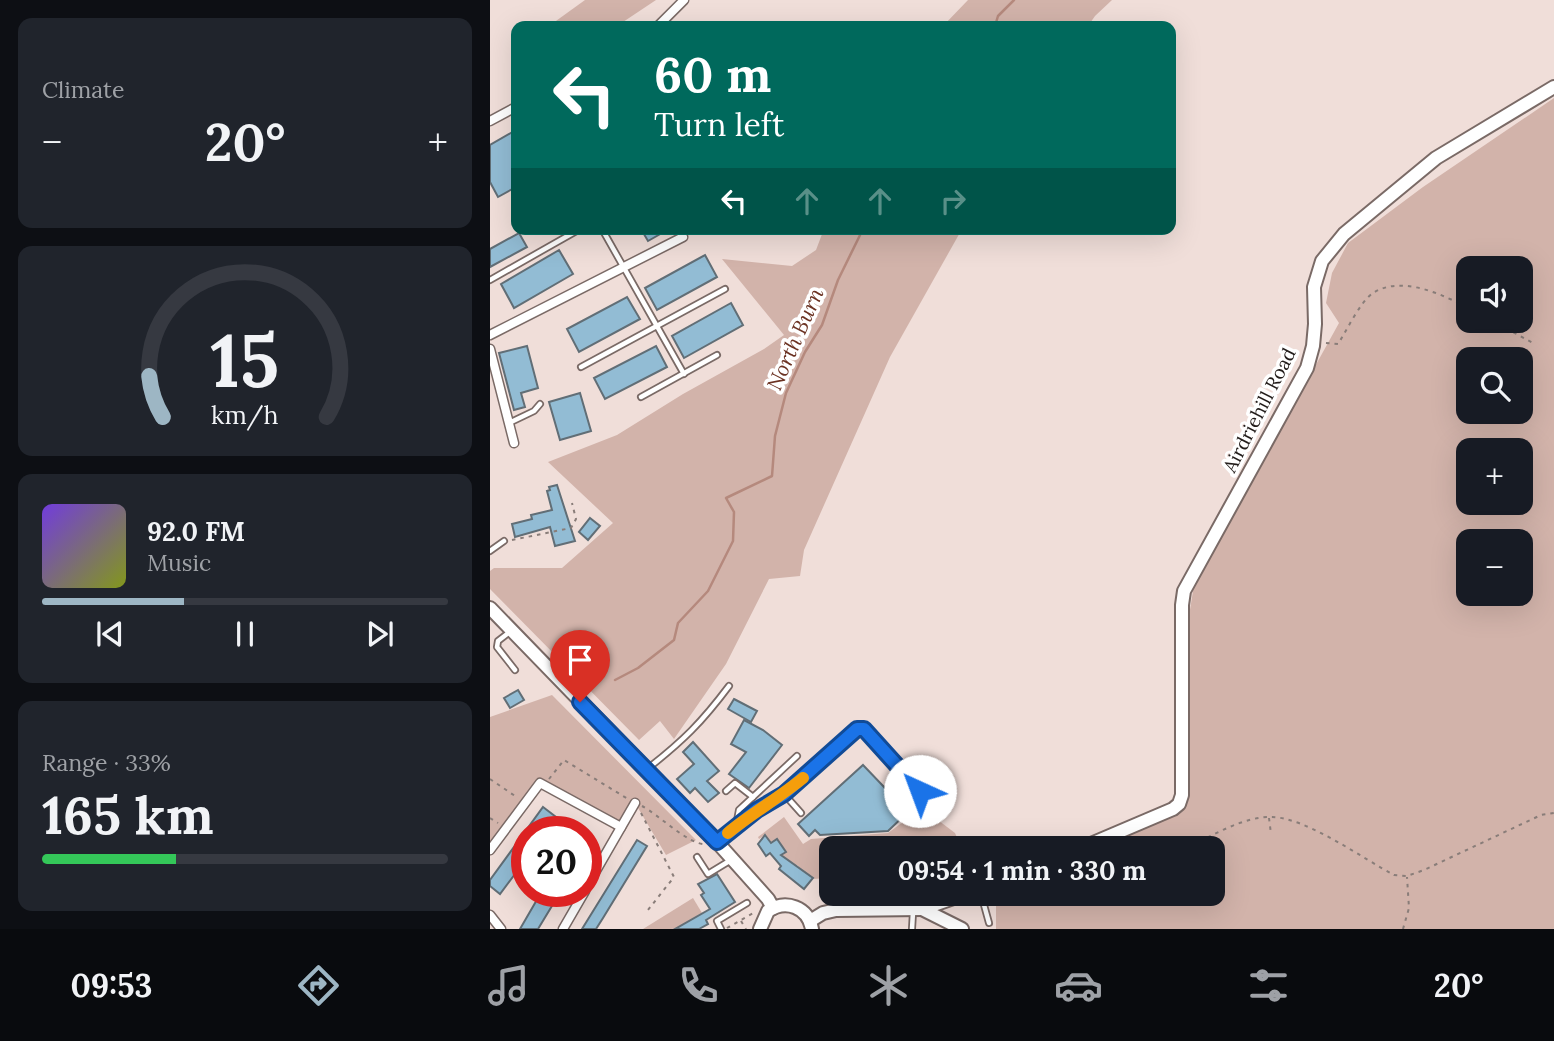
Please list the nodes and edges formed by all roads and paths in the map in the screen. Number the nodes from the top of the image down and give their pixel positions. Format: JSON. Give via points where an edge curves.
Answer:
{"nodes":[{"id":1,"x":684,"y":0,"type":"edge"},
{"id":2,"x":663,"y":21,"type":"edge"},
{"id":3,"x":1554,"y":88,"type":"edge"},
{"id":4,"x":511,"y":110,"type":"edge"},
{"id":5,"x":490,"y":121,"type":"edge"},
{"id":6,"x":569,"y":235,"type":"edge"},
{"id":7,"x":605,"y":235,"type":"edge"},
{"id":8,"x":683,"y":237,"type":"dead end"},
{"id":9,"x":624,"y":267,"type":"junction"},
{"id":10,"x":490,"y":280,"type":"edge"},
{"id":11,"x":724,"y":289,"type":"dead end"},
{"id":12,"x":1456,"y":302,"type":"edge"},
{"id":13,"x":657,"y":326,"type":"junction"},
{"id":14,"x":1516,"y":333,"type":"edge"},
{"id":15,"x":1314,"y":334,"type":"junction"},
{"id":16,"x":490,"y":335,"type":"edge"},
{"id":17,"x":1533,"y":342,"type":"dead end"},
{"id":18,"x":490,"y":349,"type":"edge"},
{"id":19,"x":716,"y":355,"type":"dead end"},
{"id":20,"x":581,"y":367,"type":"dead end"},
{"id":21,"x":684,"y":374,"type":"junction"},
{"id":22,"x":641,"y":397,"type":"dead end"},
{"id":23,"x":540,"y":404,"type":"dead end"},
{"id":24,"x":509,"y":422,"type":"junction"},
{"id":25,"x":514,"y":443,"type":"dead end"},
{"id":26,"x":572,"y":503,"type":"dead end"},
{"id":27,"x":504,"y":541,"type":"joint"},
{"id":28,"x":490,"y":551,"type":"edge"},
{"id":29,"x":490,"y":608,"type":"edge"},
{"id":30,"x":513,"y":631,"type":"junction"},
{"id":31,"x":515,"y":670,"type":"dead end"},
{"id":32,"x":729,"y":686,"type":"dead end"},
{"id":33,"x":797,"y":757,"type":"dead end"},
{"id":34,"x":647,"y":769,"type":"junction"},
{"id":35,"x":490,"y":779,"type":"edge"},
{"id":36,"x":544,"y":785,"type":"junction"},
{"id":37,"x":726,"y":791,"type":"dead end"},
{"id":38,"x":920,"y":791,"type":"dead end"},
{"id":39,"x":784,"y":794,"type":"junction"},
{"id":40,"x":753,"y":797,"type":"junction"},
{"id":41,"x":525,"y":803,"type":"junction"},
{"id":42,"x":635,"y":803,"type":"junction"},
{"id":43,"x":801,"y":813,"type":"dead end"},
{"id":44,"x":1554,"y":813,"type":"edge"},
{"id":45,"x":1268,"y":817,"type":"junction"},
{"id":46,"x":621,"y":827,"type":"junction"},
{"id":47,"x":735,"y":827,"type":"junction"},
{"id":48,"x":1271,"y":834,"type":"dead end"},
{"id":49,"x":1110,"y":836,"type":"edge"},
{"id":50,"x":1214,"y":836,"type":"edge"},
{"id":51,"x":717,"y":842,"type":"junction"},
{"id":52,"x":490,"y":850,"type":"edge"},
{"id":53,"x":697,"y":857,"type":"dead end"},
{"id":54,"x":732,"y":860,"type":"junction"},
{"id":55,"x":602,"y":861,"type":"edge"},
{"id":56,"x":1407,"y":876,"type":"junction"},
{"id":57,"x":747,"y":903,"type":"dead end"},
{"id":58,"x":771,"y":903,"type":"junction"},
{"id":59,"x":930,"y":906,"type":"edge"},
{"id":60,"x":984,"y":906,"type":"edge"},
{"id":61,"x":576,"y":907,"type":"edge"},
{"id":62,"x":648,"y":910,"type":"dead end"},
{"id":63,"x":918,"y":910,"type":"junction"},
{"id":64,"x":490,"y":915,"type":"edge"},
{"id":65,"x":741,"y":920,"type":"junction"},
{"id":66,"x":989,"y":923,"type":"dead end"},
{"id":67,"x":811,"y":925,"type":"edge"},
{"id":68,"x":500,"y":929,"type":"edge"},
{"id":69,"x":563,"y":929,"type":"edge"},
{"id":70,"x":724,"y":929,"type":"edge"},
{"id":71,"x":746,"y":929,"type":"edge"},
{"id":72,"x":760,"y":929,"type":"edge"},
{"id":73,"x":912,"y":929,"type":"edge"},
{"id":74,"x":962,"y":929,"type":"edge"},
{"id":75,"x":1403,"y":929,"type":"edge"}],
"edges":[{"from":1,"to":2,"type":"street"},
{"from":3,"to":15,"type":"street","name":"Airdriehill Road","via":[[1436,158],[1344,234],[1322,261],[1314,287]]},
{"from":4,"to":5,"type":"street"},
{"from":6,"to":10,"type":"lane"},
{"from":7,"to":9,"type":"lane"},
{"from":8,"to":9,"type":"street"},
{"from":9,"to":13,"type":"lane"},
{"from":9,"to":16,"type":"street"},
{"from":11,"to":13,"type":"lane"},
{"from":12,"to":15,"type":"path","via":[[1415,288],[1391,286],[1372,294],[1338,344],[1324,343]]},
{"from":13,"to":20,"type":"lane"},
{"from":13,"to":21,"type":"lane"},
{"from":14,"to":17,"type":"path"},
{"from":15,"to":49,"type":"street","name":"Airdriehill Road","via":[[1307,368],[1184,591],[1179,804]]},
{"from":18,"to":24,"type":"street"},
{"from":19,"to":21,"type":"lane"},
{"from":21,"to":22,"type":"lane"},
{"from":23,"to":24,"type":"lane"},
{"from":24,"to":25,"type":"street"},
{"from":26,"to":27,"type":"path","via":[[576,519],[571,527]]},
{"from":27,"to":28,"type":"lane"},
{"from":29,"to":30,"type":"street"},
{"from":30,"to":31,"type":"lane","via":[[497,647]]},
{"from":30,"to":34,"type":"street"},
{"from":32,"to":34,"type":"lane","via":[[703,720]]},
{"from":33,"to":40,"type":"lane"},
{"from":34,"to":51,"type":"street"},
{"from":35,"to":41,"type":"path"},
{"from":36,"to":41,"type":"street","via":[[540,783]]},
{"from":36,"to":42,"type":"path","via":[[564,760]]},
{"from":36,"to":46,"type":"street"},
{"from":37,"to":40,"type":"lane","via":[[736,783]]},
{"from":38,"to":39,"type":"lane","via":[[860,728]]},
{"from":39,"to":43,"type":"lane"},
{"from":39,"to":47,"type":"lane"},
{"from":40,"to":47,"type":"lane","via":[[739,810]]},
{"from":41,"to":52,"type":"street"},
{"from":42,"to":46,"type":"street"},
{"from":42,"to":51,"type":"path","via":[[694,842]]},
{"from":42,"to":62,"type":"path","via":[[674,877]]},
{"from":44,"to":56,"type":"path"},
{"from":45,"to":48,"type":"path"},
{"from":45,"to":50,"type":"path"},
{"from":45,"to":56,"type":"path","via":[[1300,823],[1394,875]]},
{"from":46,"to":55,"type":"street"},
{"from":47,"to":51,"type":"lane"},
{"from":51,"to":54,"type":"street"},
{"from":53,"to":54,"type":"lane","via":[[708,874]]},
{"from":54,"to":58,"type":"street"},
{"from":56,"to":75,"type":"path","via":[[1409,908]]},
{"from":57,"to":70,"type":"lane","via":[[717,921]]},
{"from":58,"to":65,"type":"path"},
{"from":58,"to":67,"type":"street","via":[[793,906],[805,913]]},
{"from":58,"to":72,"type":"street"},
{"from":59,"to":63,"type":"street"},
{"from":60,"to":66,"type":"lane"},
{"from":61,"to":69,"type":"street"},
{"from":63,"to":67,"type":"street","via":[[836,910],[823,912]]},
{"from":63,"to":73,"type":"lane"},
{"from":63,"to":74,"type":"street"},
{"from":64,"to":68,"type":"street"},
{"from":65,"to":70,"type":"path"},
{"from":65,"to":71,"type":"path"}]}
